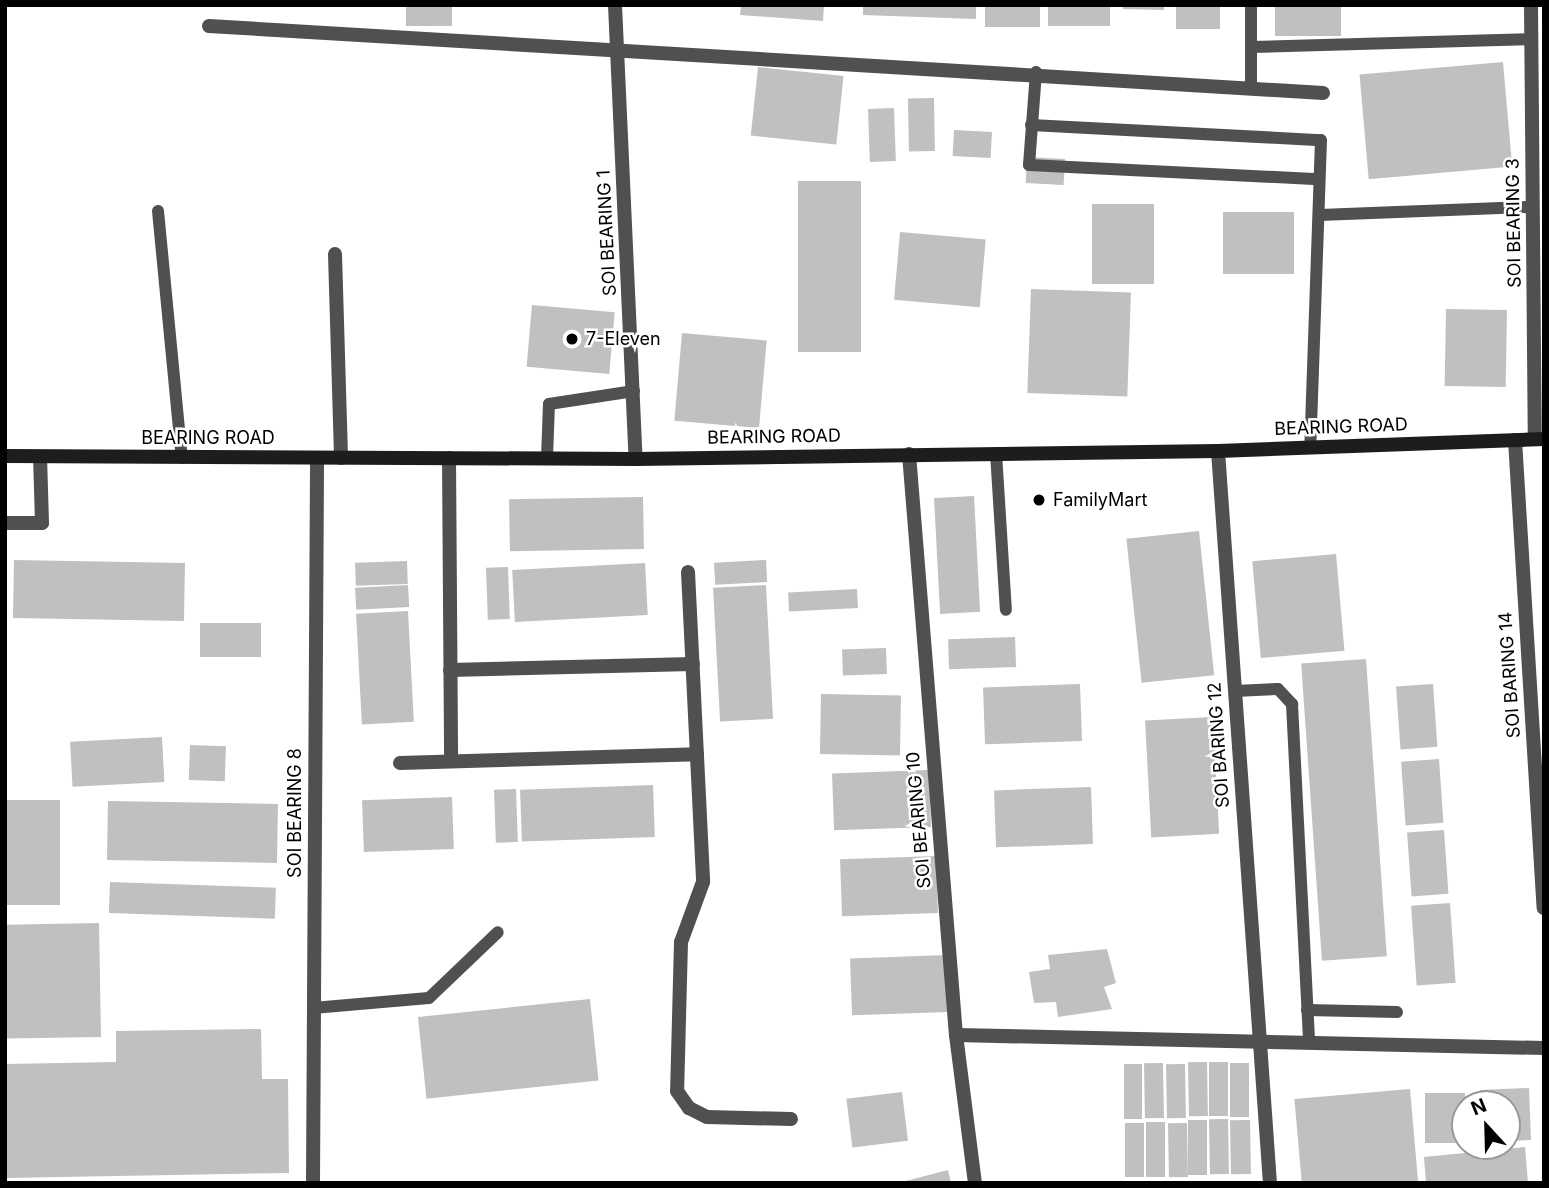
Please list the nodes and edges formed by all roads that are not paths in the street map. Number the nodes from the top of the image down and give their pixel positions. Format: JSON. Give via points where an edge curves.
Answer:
{"nodes":[{"id":1,"x":615,"y":5,"type":"edge"},
{"id":2,"x":1251,"y":5,"type":"edge"},
{"id":3,"x":1531,"y":5,"type":"edge"},
{"id":4,"x":209,"y":26,"type":"dead end"},
{"id":5,"x":1531,"y":39,"type":"junction"},
{"id":6,"x":1251,"y":47,"type":"junction"},
{"id":7,"x":617,"y":54,"type":"junction"},
{"id":8,"x":1036,"y":72,"type":"junction"},
{"id":9,"x":1251,"y":88,"type":"junction"},
{"id":10,"x":1323,"y":93,"type":"dead end"},
{"id":11,"x":1031,"y":125,"type":"junction"},
{"id":12,"x":1319,"y":179,"type":"junction"},
{"id":13,"x":1532,"y":206,"type":"junction"},
{"id":14,"x":158,"y":211,"type":"dead end"},
{"id":15,"x":1320,"y":215,"type":"junction"},
{"id":16,"x":335,"y":254,"type":"dead end"},
{"id":17,"x":634,"y":391,"type":"junction"},
{"id":18,"x":1539,"y":439,"type":"edge"},
{"id":19,"x":1515,"y":440,"type":"junction"},
{"id":20,"x":1310,"y":448,"type":"junction"},
{"id":21,"x":1218,"y":451,"type":"junction"},
{"id":22,"x":996,"y":453,"type":"junction"},
{"id":23,"x":909,"y":454,"type":"junction"},
{"id":24,"x":5,"y":456,"type":"edge"},
{"id":25,"x":40,"y":457,"type":"junction"},
{"id":26,"x":182,"y":457,"type":"junction"},
{"id":27,"x":317,"y":458,"type":"junction"},
{"id":28,"x":341,"y":458,"type":"junction"},
{"id":29,"x":449,"y":458,"type":"junction"},
{"id":30,"x":547,"y":458,"type":"junction"},
{"id":31,"x":636,"y":458,"type":"junction"},
{"id":32,"x":5,"y":523,"type":"edge"},
{"id":33,"x":688,"y":572,"type":"dead end"},
{"id":34,"x":1006,"y":610,"type":"dead end"},
{"id":35,"x":693,"y":664,"type":"junction"},
{"id":36,"x":450,"y":670,"type":"junction"},
{"id":37,"x":1235,"y":691,"type":"junction"},
{"id":38,"x":697,"y":754,"type":"junction"},
{"id":39,"x":451,"y":761,"type":"junction"},
{"id":40,"x":400,"y":763,"type":"dead end"},
{"id":41,"x":1544,"y":908,"type":"edge"},
{"id":42,"x":498,"y":932,"type":"dead end"},
{"id":43,"x":313,"y":1008,"type":"junction"},
{"id":44,"x":1307,"y":1010,"type":"junction"},
{"id":45,"x":1397,"y":1012,"type":"dead end"},
{"id":46,"x":956,"y":1035,"type":"junction"},
{"id":47,"x":1259,"y":1037,"type":"junction"},
{"id":48,"x":1309,"y":1040,"type":"junction"},
{"id":49,"x":1544,"y":1048,"type":"edge"},
{"id":50,"x":791,"y":1119,"type":"dead end"},
{"id":51,"x":313,"y":1176,"type":"edge"},
{"id":52,"x":975,"y":1183,"type":"edge"},
{"id":53,"x":1270,"y":1183,"type":"edge"}],
"edges":[{"from":1,"to":7,"type":"street","name":"SOI BEARING 1"},
{"from":2,"to":6,"type":"lane"},
{"from":3,"to":5,"type":"street","name":"SOI BEARING 3"},
{"from":4,"to":7,"type":"street"},
{"from":5,"to":6,"type":"lane"},
{"from":5,"to":13,"type":"street","name":"SOI BEARING 3"},
{"from":6,"to":9,"type":"lane"},
{"from":7,"to":8,"type":"street"},
{"from":7,"to":17,"type":"street","name":"SOI BEARING 1"},
{"from":8,"to":9,"type":"street"},
{"from":8,"to":11,"type":"lane"},
{"from":9,"to":10,"type":"street"},
{"from":11,"to":12,"type":"lane","via":[[1321,140]]},
{"from":11,"to":12,"type":"lane","via":[[1029,165]]},
{"from":12,"to":15,"type":"lane"},
{"from":13,"to":15,"type":"lane"},
{"from":13,"to":18,"type":"street","name":"SOI BEARING 3"},
{"from":14,"to":26,"type":"lane"},
{"from":15,"to":20,"type":"lane"},
{"from":16,"to":28,"type":"street"},
{"from":17,"to":30,"type":"lane","via":[[549,404]]},
{"from":17,"to":31,"type":"street","name":"SOI BEARING 1"},
{"from":18,"to":19,"type":"main road","name":"BEARING ROAD"},
{"from":19,"to":20,"type":"main road","name":"BEARING ROAD"},
{"from":19,"to":41,"type":"street","name":"SOI BARING 14"},
{"from":20,"to":21,"type":"main road","name":"BEARING ROAD"},
{"from":21,"to":22,"type":"main road","name":"BEARING ROAD"},
{"from":21,"to":37,"type":"street","name":"SOI BARING 12"},
{"from":22,"to":23,"type":"main road","name":"BEARING ROAD"},
{"from":22,"to":34,"type":"lane"},
{"from":23,"to":31,"type":"main road","name":"BEARING ROAD"},
{"from":23,"to":46,"type":"street","name":"SOI BEARING 10"},
{"from":24,"to":25,"type":"main road","name":"BEARING ROAD"},
{"from":25,"to":26,"type":"main road","name":"BEARING ROAD"},
{"from":25,"to":32,"type":"street","via":[[42,523]]},
{"from":26,"to":27,"type":"main road","name":"BEARING ROAD"},
{"from":27,"to":28,"type":"main road","name":"BEARING ROAD"},
{"from":27,"to":43,"type":"street","name":"SOI BEARING 8"},
{"from":28,"to":29,"type":"main road","name":"BEARING ROAD"},
{"from":29,"to":30,"type":"main road","name":"BEARING ROAD"},
{"from":29,"to":36,"type":"street"},
{"from":30,"to":31,"type":"main road","name":"BEARING ROAD"},
{"from":33,"to":35,"type":"street"},
{"from":35,"to":36,"type":"street"},
{"from":35,"to":38,"type":"street"},
{"from":36,"to":39,"type":"street"},
{"from":37,"to":44,"type":"lane","via":[[1278,689],[1292,704]]},
{"from":37,"to":47,"type":"street","name":"SOI BARING 12"},
{"from":38,"to":39,"type":"street"},
{"from":38,"to":50,"type":"street","via":[[703,882],[681,942],[677,1091],[689,1108],[708,1117]]},
{"from":39,"to":40,"type":"street"},
{"from":42,"to":43,"type":"lane","via":[[429,998]]},
{"from":43,"to":51,"type":"street","name":"SOI BEARING 8"},
{"from":44,"to":45,"type":"lane"},
{"from":44,"to":48,"type":"lane"},
{"from":46,"to":47,"type":"street"},
{"from":46,"to":52,"type":"street","name":"SOI BEARING 10"},
{"from":47,"to":48,"type":"street"},
{"from":47,"to":53,"type":"street","name":"SOI BARING 12"},
{"from":48,"to":49,"type":"street"}]}
